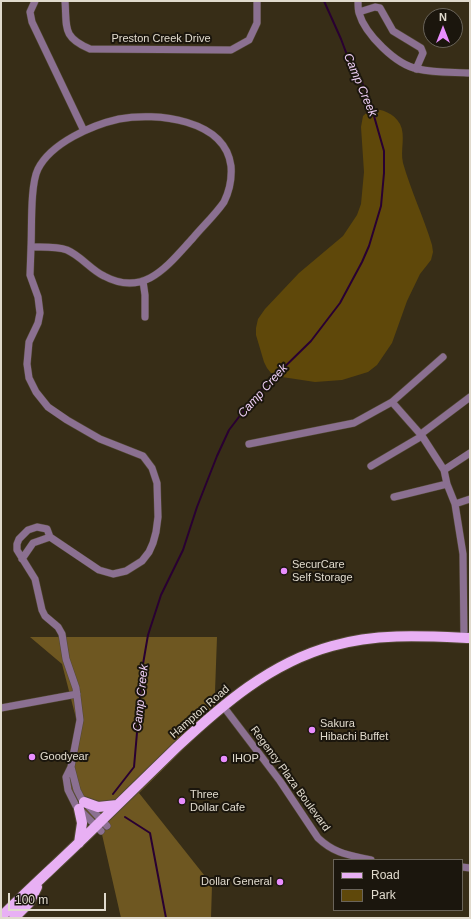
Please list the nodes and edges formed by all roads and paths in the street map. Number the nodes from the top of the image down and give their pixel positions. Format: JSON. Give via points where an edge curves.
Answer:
{"nodes":[{"id":1,"x":35,"y":1,"type":"edge"},
{"id":2,"x":65,"y":1,"type":"edge"},
{"id":3,"x":257,"y":1,"type":"edge"},
{"id":4,"x":358,"y":1,"type":"edge"},
{"id":5,"x":359,"y":12,"type":"junction"},
{"id":6,"x":416,"y":69,"type":"junction"},
{"id":7,"x":470,"y":73,"type":"edge"},
{"id":8,"x":84,"y":131,"type":"junction"},
{"id":9,"x":31,"y":247,"type":"junction"},
{"id":10,"x":143,"y":281,"type":"junction"},
{"id":11,"x":145,"y":317,"type":"dead end"},
{"id":12,"x":443,"y":357,"type":"dead end"},
{"id":13,"x":470,"y":397,"type":"edge"},
{"id":14,"x":392,"y":402,"type":"junction"},
{"id":15,"x":421,"y":435,"type":"junction"},
{"id":16,"x":249,"y":444,"type":"dead end"},
{"id":17,"x":470,"y":453,"type":"edge"},
{"id":18,"x":371,"y":466,"type":"dead end"},
{"id":19,"x":444,"y":470,"type":"junction"},
{"id":20,"x":447,"y":484,"type":"junction"},
{"id":21,"x":394,"y":497,"type":"dead end"},
{"id":22,"x":470,"y":499,"type":"edge"},
{"id":23,"x":455,"y":504,"type":"junction"},
{"id":24,"x":50,"y":537,"type":"junction"},
{"id":25,"x":22,"y":559,"type":"junction"},
{"id":26,"x":467,"y":638,"type":"edge"},
{"id":27,"x":78,"y":694,"type":"junction"},
{"id":28,"x":223,"y":706,"type":"junction"},
{"id":29,"x":1,"y":708,"type":"edge"},
{"id":30,"x":118,"y":805,"type":"junction"},
{"id":31,"x":82,"y":806,"type":"junction"},
{"id":32,"x":101,"y":826,"type":"junction"},
{"id":33,"x":79,"y":842,"type":"junction"},
{"id":34,"x":366,"y":859,"type":"edge"},
{"id":35,"x":40,"y":880,"type":"junction"},
{"id":36,"x":1,"y":917,"type":"edge"},
{"id":37,"x":14,"y":918,"type":"edge"}],
"edges":[{"from":1,"to":8,"type":"street","via":[[30,12],[32,22]]},
{"from":2,"to":3,"type":"street","name":"Preston Creek Drive","via":[[67,32],[76,44],[90,50],[231,50],[249,40],[257,23]]},
{"from":4,"to":5,"type":"street"},
{"from":5,"to":6,"type":"street","via":[[378,43],[393,57]]},
{"from":5,"to":6,"type":"street","via":[[380,8],[393,31],[421,48],[423,53]]},
{"from":6,"to":7,"type":"street"},
{"from":8,"to":9,"type":"street","via":[[58,147],[44,159],[37,170]]},
{"from":8,"to":10,"type":"street","via":[[125,118],[172,119],[208,132],[218,140],[229,159],[231,184],[222,206],[163,270]]},
{"from":9,"to":10,"type":"street","via":[[64,249],[108,278],[124,282]]},
{"from":9,"to":24,"type":"street","via":[[30,275],[38,297],[40,313],[38,324],[28,342],[27,364],[29,378],[36,392],[48,407],[67,420],[100,439],[143,456],[152,468],[157,482],[158,517],[154,543],[142,561],[126,571],[113,574],[99,570]]},
{"from":10,"to":11,"type":"street","via":[[146,295]]},
{"from":12,"to":14,"type":"street"},
{"from":13,"to":15,"type":"street"},
{"from":14,"to":15,"type":"street"},
{"from":14,"to":16,"type":"street","via":[[354,423]]},
{"from":15,"to":18,"type":"street"},
{"from":15,"to":19,"type":"street"},
{"from":17,"to":19,"type":"street"},
{"from":19,"to":20,"type":"street"},
{"from":20,"to":21,"type":"street"},
{"from":20,"to":23,"type":"street"},
{"from":22,"to":23,"type":"street"},
{"from":23,"to":26,"type":"street","via":[[463,554]]},
{"from":24,"to":25,"type":"street","via":[[33,543]]},
{"from":24,"to":25,"type":"street","via":[[43,528],[33,528],[24,532],[17,544]]},
{"from":25,"to":27,"type":"street","via":[[35,579],[45,616],[62,634],[66,659]]},
{"from":26,"to":28,"type":"main road","name":"Hampton Road","via":[[387,636],[331,646],[270,672]]},
{"from":27,"to":29,"type":"street"},
{"from":27,"to":31,"type":"street","via":[[80,720],[71,767]]},
{"from":28,"to":30,"type":"main road","name":"Hampton Road"},
{"from":28,"to":34,"type":"street","name":"Regency Plaza Boulevard","via":[[280,780],[318,838],[339,853]]},
{"from":30,"to":31,"type":"main road"},
{"from":30,"to":32,"type":"main road","name":"Hampton Road"},
{"from":31,"to":32,"type":"street"},
{"from":31,"to":33,"type":"main road"},
{"from":32,"to":33,"type":"main road","name":"Hampton Road"},
{"from":33,"to":35,"type":"main road","name":"Hampton Road"},
{"from":35,"to":36,"type":"main road","name":"Hampton Road"},
{"from":35,"to":37,"type":"main road","via":[[28,903]]}]}
